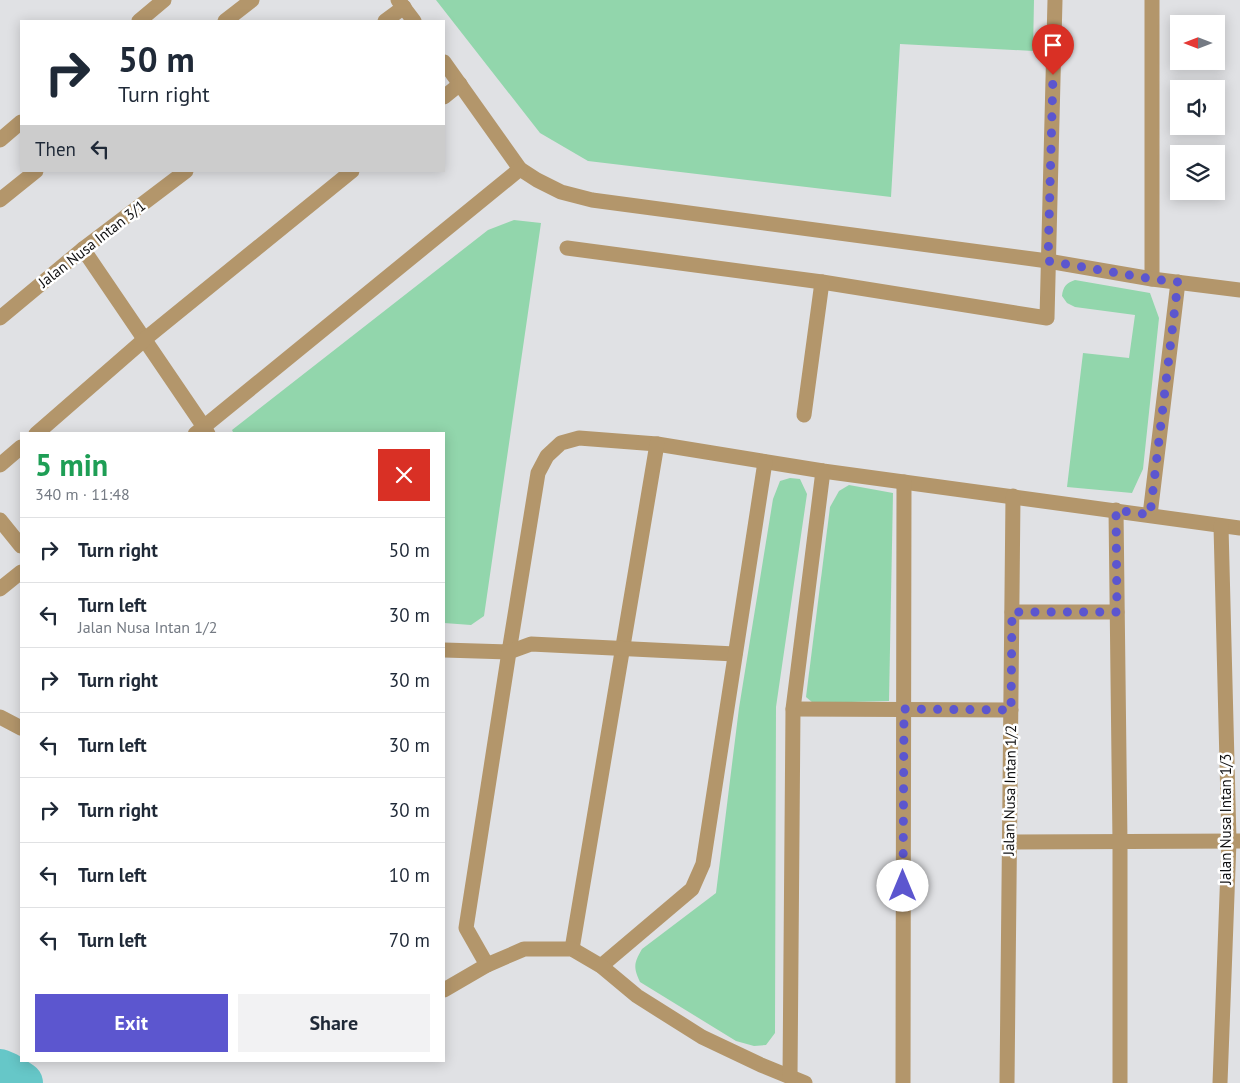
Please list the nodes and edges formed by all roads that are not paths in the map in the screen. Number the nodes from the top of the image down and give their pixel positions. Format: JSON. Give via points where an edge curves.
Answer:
{"nodes":[{"id":1,"x":164,"y":0,"type":"edge"},
{"id":2,"x":252,"y":0,"type":"edge"},
{"id":3,"x":1056,"y":0,"type":"edge"},
{"id":4,"x":1152,"y":0,"type":"edge"},
{"id":5,"x":401,"y":4,"type":"edge"},
{"id":6,"x":140,"y":20,"type":"edge"},
{"id":7,"x":226,"y":20,"type":"edge"},
{"id":8,"x":386,"y":20,"type":"edge"},
{"id":9,"x":413,"y":20,"type":"edge"},
{"id":10,"x":445,"y":63,"type":"edge"},
{"id":11,"x":460,"y":84,"type":"junction"},
{"id":12,"x":445,"y":96,"type":"edge"},
{"id":13,"x":20,"y":123,"type":"edge"},
{"id":14,"x":0,"y":140,"type":"edge"},
{"id":15,"x":520,"y":169,"type":"junction"},
{"id":16,"x":35,"y":172,"type":"edge"},
{"id":17,"x":185,"y":172,"type":"edge"},
{"id":18,"x":351,"y":172,"type":"edge"},
{"id":19,"x":0,"y":200,"type":"edge"},
{"id":20,"x":567,"y":248,"type":"dead end"},
{"id":21,"x":82,"y":249,"type":"junction"},
{"id":22,"x":1048,"y":261,"type":"junction"},
{"id":23,"x":1152,"y":279,"type":"junction"},
{"id":24,"x":822,"y":282,"type":"junction"},
{"id":25,"x":1178,"y":282,"type":"junction"},
{"id":26,"x":1240,"y":290,"type":"edge"},
{"id":27,"x":0,"y":318,"type":"edge"},
{"id":28,"x":145,"y":339,"type":"junction"},
{"id":29,"x":804,"y":415,"type":"dead end"},
{"id":30,"x":202,"y":431,"type":"edge"},
{"id":31,"x":38,"y":432,"type":"edge"},
{"id":32,"x":657,"y":444,"type":"junction"},
{"id":33,"x":20,"y":448,"type":"edge"},
{"id":34,"x":765,"y":462,"type":"junction"},
{"id":35,"x":0,"y":466,"type":"edge"},
{"id":36,"x":823,"y":470,"type":"junction"},
{"id":37,"x":904,"y":482,"type":"junction"},
{"id":38,"x":1013,"y":496,"type":"junction"},
{"id":39,"x":1116,"y":510,"type":"junction"},
{"id":40,"x":1150,"y":515,"type":"junction"},
{"id":41,"x":0,"y":520,"type":"edge"},
{"id":42,"x":1221,"y":526,"type":"junction"},
{"id":43,"x":1240,"y":528,"type":"edge"},
{"id":44,"x":20,"y":545,"type":"edge"},
{"id":45,"x":20,"y":573,"type":"edge"},
{"id":46,"x":0,"y":589,"type":"edge"},
{"id":47,"x":1012,"y":612,"type":"junction"},
{"id":48,"x":1117,"y":612,"type":"junction"},
{"id":49,"x":623,"y":648,"type":"junction"},
{"id":50,"x":445,"y":650,"type":"edge"},
{"id":51,"x":510,"y":652,"type":"junction"},
{"id":52,"x":736,"y":654,"type":"junction"},
{"id":53,"x":793,"y":709,"type":"junction"},
{"id":54,"x":904,"y":709,"type":"junction"},
{"id":55,"x":1011,"y":710,"type":"junction"},
{"id":56,"x":0,"y":717,"type":"edge"},
{"id":57,"x":20,"y":727,"type":"edge"},
{"id":58,"x":1234,"y":841,"type":"edge"},
{"id":59,"x":1010,"y":842,"type":"junction"},
{"id":60,"x":1120,"y":842,"type":"junction"},
{"id":61,"x":572,"y":949,"type":"junction"},
{"id":62,"x":487,"y":965,"type":"junction"},
{"id":63,"x":601,"y":966,"type":"junction"},
{"id":64,"x":445,"y":989,"type":"edge"},
{"id":65,"x":790,"y":1077,"type":"junction"},
{"id":66,"x":805,"y":1083,"type":"edge"},
{"id":67,"x":903,"y":1083,"type":"edge"},
{"id":68,"x":1007,"y":1083,"type":"edge"},
{"id":69,"x":1120,"y":1083,"type":"edge"},
{"id":70,"x":1220,"y":1083,"type":"edge"}],
"edges":[{"from":1,"to":6,"type":"street"},
{"from":2,"to":7,"type":"street"},
{"from":3,"to":22,"type":"street"},
{"from":4,"to":23,"type":"street"},
{"from":5,"to":8,"type":"street"},
{"from":5,"to":9,"type":"street"},
{"from":10,"to":11,"type":"street"},
{"from":11,"to":12,"type":"street"},
{"from":11,"to":15,"type":"street"},
{"from":13,"to":14,"type":"street"},
{"from":15,"to":22,"type":"street","via":[[561,192],[592,200]]},
{"from":15,"to":30,"type":"street"},
{"from":16,"to":19,"type":"street"},
{"from":17,"to":21,"type":"street","name":"Jalan Nusa Intan 3/1"},
{"from":18,"to":28,"type":"street"},
{"from":20,"to":24,"type":"street"},
{"from":21,"to":27,"type":"street","name":"Jalan Nusa Intan 3/1"},
{"from":21,"to":28,"type":"street"},
{"from":22,"to":23,"type":"street"},
{"from":22,"to":24,"type":"street","via":[[1047,318]]},
{"from":23,"to":25,"type":"street"},
{"from":24,"to":29,"type":"street"},
{"from":25,"to":26,"type":"street"},
{"from":25,"to":40,"type":"street"},
{"from":28,"to":30,"type":"street"},
{"from":28,"to":31,"type":"street"},
{"from":32,"to":34,"type":"street"},
{"from":32,"to":49,"type":"street"},
{"from":32,"to":51,"type":"street","via":[[580,438],[561,443],[547,456],[538,473]]},
{"from":33,"to":35,"type":"street"},
{"from":34,"to":36,"type":"street"},
{"from":34,"to":52,"type":"street"},
{"from":36,"to":37,"type":"street"},
{"from":36,"to":53,"type":"street"},
{"from":37,"to":38,"type":"street"},
{"from":37,"to":54,"type":"street"},
{"from":38,"to":39,"type":"street"},
{"from":38,"to":47,"type":"street","name":"Jalan Nusa Intan 1/2"},
{"from":39,"to":40,"type":"street"},
{"from":39,"to":48,"type":"street"},
{"from":40,"to":42,"type":"street"},
{"from":41,"to":44,"type":"street"},
{"from":42,"to":43,"type":"street"},
{"from":42,"to":58,"type":"street","name":"Jalan Nusa Intan 1/3"},
{"from":45,"to":46,"type":"street"},
{"from":47,"to":48,"type":"street"},
{"from":47,"to":55,"type":"street","name":"Jalan Nusa Intan 1/2"},
{"from":48,"to":60,"type":"street"},
{"from":49,"to":51,"type":"street","via":[[531,644]]},
{"from":49,"to":52,"type":"street"},
{"from":49,"to":61,"type":"street"},
{"from":50,"to":51,"type":"street"},
{"from":51,"to":62,"type":"street","via":[[466,928]]},
{"from":52,"to":63,"type":"street","via":[[703,864],[692,889]]},
{"from":53,"to":54,"type":"street"},
{"from":53,"to":65,"type":"street"},
{"from":54,"to":55,"type":"street"},
{"from":54,"to":67,"type":"street"},
{"from":55,"to":59,"type":"street","name":"Jalan Nusa Intan 1/2"},
{"from":56,"to":57,"type":"street"},
{"from":58,"to":60,"type":"street"},
{"from":58,"to":70,"type":"street","name":"Jalan Nusa Intan 1/3"},
{"from":59,"to":60,"type":"street"},
{"from":59,"to":68,"type":"street","name":"Jalan Nusa Intan 1/2"},
{"from":60,"to":69,"type":"street"},
{"from":61,"to":62,"type":"street","via":[[524,949]]},
{"from":61,"to":63,"type":"street"},
{"from":62,"to":64,"type":"street"},
{"from":63,"to":65,"type":"street","via":[[637,996],[702,1037]]},
{"from":65,"to":66,"type":"street"}]}
